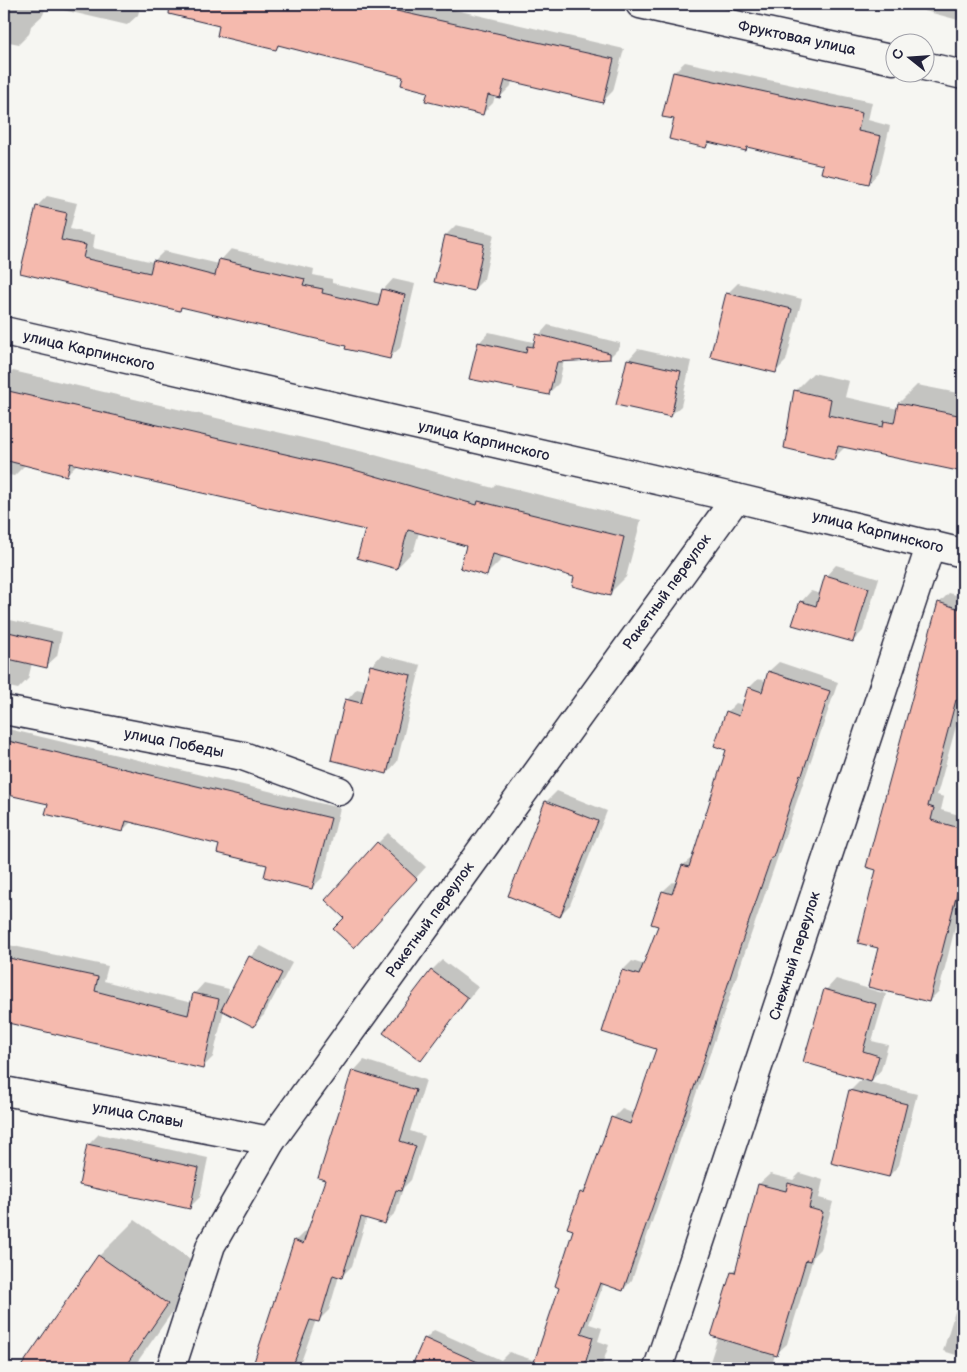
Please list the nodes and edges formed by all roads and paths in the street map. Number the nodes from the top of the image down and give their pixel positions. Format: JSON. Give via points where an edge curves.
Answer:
{"nodes":[{"id":1,"x":640,"y":4,"type":"edge"},
{"id":2,"x":884,"y":58,"type":"edge"},
{"id":3,"x":934,"y":68,"type":"edge"},
{"id":4,"x":963,"y":75,"type":"edge"},
{"id":5,"x":4,"y":332,"type":"edge"},
{"id":6,"x":736,"y":498,"type":"junction"},
{"id":7,"x":931,"y":544,"type":"junction"},
{"id":8,"x":963,"y":553,"type":"edge"},
{"id":9,"x":4,"y":710,"type":"edge"},
{"id":10,"x":339,"y":791,"type":"dead end"},
{"id":11,"x":4,"y":1091,"type":"edge"},
{"id":12,"x":271,"y":1141,"type":"junction"},
{"id":13,"x":171,"y":1368,"type":"edge"},
{"id":14,"x":658,"y":1368,"type":"edge"}],
"edges":[{"from":1,"to":2,"type":"street","name":"Фруктовая улица"},
{"from":3,"to":4,"type":"street"},
{"from":5,"to":6,"type":"street","name":"улица Карпинского"},
{"from":6,"to":7,"type":"street","name":"улица Карпинского"},
{"from":6,"to":12,"type":"street","name":"Ракетный переулок"},
{"from":7,"to":8,"type":"street","name":"улица Карпинского"},
{"from":7,"to":14,"type":"street","name":"Снежный переулок"},
{"from":9,"to":10,"type":"street","name":"улица Победы","via":[[243,756]]},
{"from":11,"to":12,"type":"street","name":"улица Славы"},
{"from":12,"to":13,"type":"street","name":"Ракетный переулок","via":[[211,1245]]}]}
